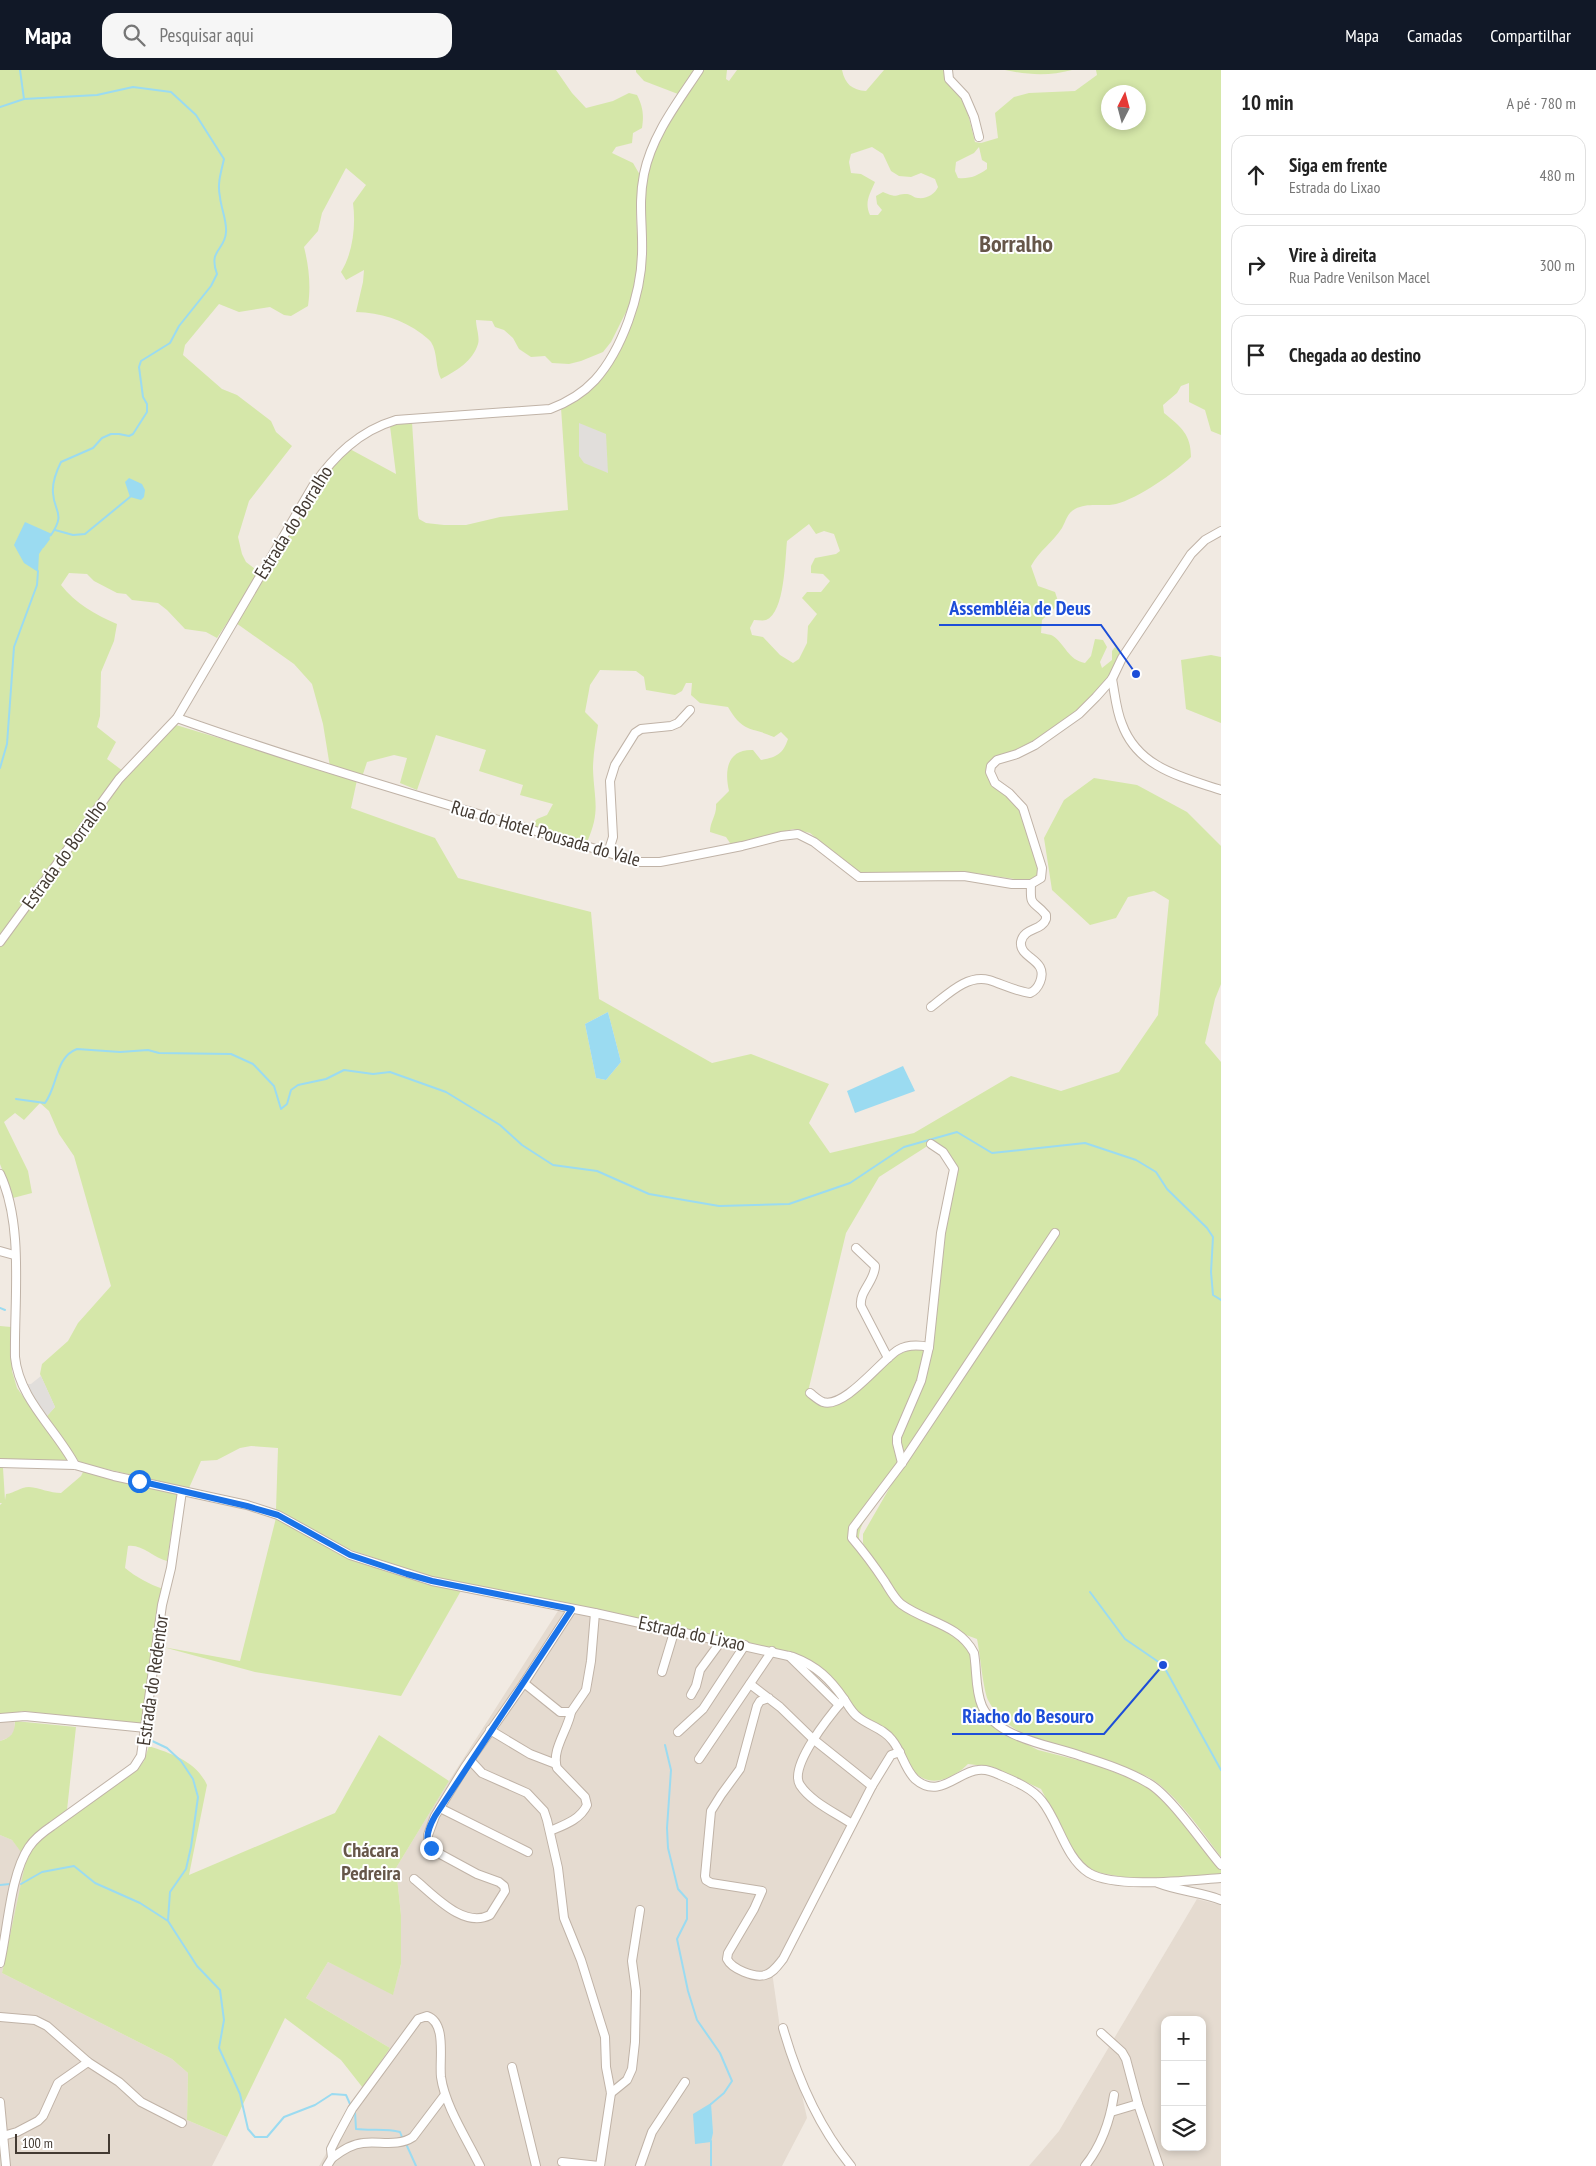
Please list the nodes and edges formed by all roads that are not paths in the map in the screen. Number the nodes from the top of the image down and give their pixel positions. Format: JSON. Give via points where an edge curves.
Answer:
{"nodes":[{"id":1,"x":699,"y":70,"type":"edge"},
{"id":2,"x":948,"y":70,"type":"edge"},
{"id":3,"x":979,"y":137,"type":"dead end"},
{"id":4,"x":1221,"y":531,"type":"edge"},
{"id":5,"x":1112,"y":678,"type":"junction"},
{"id":6,"x":690,"y":710,"type":"dead end"},
{"id":7,"x":176,"y":718,"type":"junction"},
{"id":8,"x":1221,"y":790,"type":"edge"},
{"id":9,"x":608,"y":853,"type":"junction"},
{"id":10,"x":1031,"y":884,"type":"junction"},
{"id":11,"x":0,"y":942,"type":"edge"},
{"id":12,"x":931,"y":1007,"type":"dead end"},
{"id":13,"x":931,"y":1144,"type":"dead end"},
{"id":14,"x":0,"y":1174,"type":"edge"},
{"id":15,"x":1055,"y":1233,"type":"dead end"},
{"id":16,"x":856,"y":1248,"type":"dead end"},
{"id":17,"x":0,"y":1250,"type":"edge"},
{"id":18,"x":14,"y":1255,"type":"junction"},
{"id":19,"x":929,"y":1347,"type":"junction"},
{"id":20,"x":888,"y":1358,"type":"junction"},
{"id":21,"x":810,"y":1392,"type":"dead end"},
{"id":22,"x":0,"y":1463,"type":"edge"},
{"id":23,"x":902,"y":1463,"type":"junction"},
{"id":24,"x":75,"y":1465,"type":"junction"},
{"id":25,"x":182,"y":1491,"type":"junction"},
{"id":26,"x":572,"y":1609,"type":"junction"},
{"id":27,"x":596,"y":1613,"type":"junction"},
{"id":28,"x":674,"y":1629,"type":"junction"},
{"id":29,"x":722,"y":1640,"type":"junction"},
{"id":30,"x":745,"y":1645,"type":"junction"},
{"id":31,"x":772,"y":1652,"type":"junction"},
{"id":32,"x":788,"y":1655,"type":"junction"},
{"id":33,"x":662,"y":1672,"type":"dead end"},
{"id":34,"x":524,"y":1683,"type":"junction"},
{"id":35,"x":750,"y":1684,"type":"junction"},
{"id":36,"x":690,"y":1695,"type":"dead end"},
{"id":37,"x":768,"y":1698,"type":"junction"},
{"id":38,"x":841,"y":1702,"type":"junction"},
{"id":39,"x":571,"y":1712,"type":"junction"},
{"id":40,"x":0,"y":1718,"type":"edge"},
{"id":41,"x":146,"y":1728,"type":"junction"},
{"id":42,"x":490,"y":1730,"type":"junction"},
{"id":43,"x":678,"y":1732,"type":"dead end"},
{"id":44,"x":813,"y":1739,"type":"junction"},
{"id":45,"x":900,"y":1752,"type":"junction"},
{"id":46,"x":699,"y":1759,"type":"dead end"},
{"id":47,"x":470,"y":1760,"type":"junction"},
{"id":48,"x":556,"y":1764,"type":"junction"},
{"id":49,"x":872,"y":1786,"type":"junction"},
{"id":50,"x":440,"y":1808,"type":"junction"},
{"id":51,"x":852,"y":1824,"type":"junction"},
{"id":52,"x":550,"y":1831,"type":"junction"},
{"id":53,"x":528,"y":1852,"type":"dead end"},
{"id":54,"x":1221,"y":1865,"type":"edge"},
{"id":55,"x":1221,"y":1878,"type":"edge"},
{"id":56,"x":414,"y":1879,"type":"dead end"},
{"id":57,"x":1155,"y":1882,"type":"junction"},
{"id":58,"x":1221,"y":1900,"type":"edge"},
{"id":59,"x":640,"y":1910,"type":"dead end"},
{"id":60,"x":0,"y":1963,"type":"edge"},
{"id":61,"x":0,"y":2016,"type":"edge"},
{"id":62,"x":783,"y":2028,"type":"dead end"},
{"id":63,"x":1101,"y":2033,"type":"dead end"},
{"id":64,"x":88,"y":2062,"type":"junction"},
{"id":65,"x":512,"y":2067,"type":"dead end"},
{"id":66,"x":685,"y":2082,"type":"dead end"},
{"id":67,"x":611,"y":2093,"type":"junction"},
{"id":68,"x":1114,"y":2095,"type":"dead end"},
{"id":69,"x":444,"y":2096,"type":"junction"},
{"id":70,"x":0,"y":2102,"type":"edge"},
{"id":71,"x":1138,"y":2104,"type":"junction"},
{"id":72,"x":1111,"y":2112,"type":"junction"},
{"id":73,"x":182,"y":2123,"type":"dead end"},
{"id":74,"x":3,"y":2136,"type":"junction"},
{"id":75,"x":332,"y":2158,"type":"junction"},
{"id":76,"x":562,"y":2162,"type":"dead end"},
{"id":77,"x":6,"y":2166,"type":"edge"},
{"id":78,"x":327,"y":2166,"type":"edge"},
{"id":79,"x":480,"y":2166,"type":"edge"},
{"id":80,"x":536,"y":2166,"type":"edge"},
{"id":81,"x":599,"y":2166,"type":"edge"},
{"id":82,"x":640,"y":2166,"type":"edge"},
{"id":83,"x":851,"y":2166,"type":"edge"},
{"id":84,"x":1085,"y":2166,"type":"edge"},
{"id":85,"x":1159,"y":2166,"type":"edge"}],
"edges":[{"from":1,"to":7,"type":"street","name":"Estrada do Borralho","via":[[658,135],[644,172],[640,197],[640,273],[629,318],[608,364],[580,393],[550,409],[396,420],[381,425],[339,452],[312,486]]},
{"from":2,"to":3,"type":"street","via":[[949,79],[965,96]]},
{"from":4,"to":5,"type":"street","via":[[1205,540],[1191,554]]},
{"from":5,"to":8,"type":"street","via":[[1122,725],[1142,756],[1167,772]]},
{"from":5,"to":10,"type":"street","via":[[1072,719],[1035,745],[997,760],[991,766],[995,783],[1016,799],[1028,817],[1042,872],[1041,878]]},
{"from":6,"to":9,"type":"street","via":[[671,726],[641,729],[635,733],[615,765],[610,781],[613,837]]},
{"from":7,"to":9,"type":"street","name":"Rua do Hotel Pousada do Vale","via":[[350,776]]},
{"from":7,"to":11,"type":"street","name":"Estrada do Borralho","via":[[120,779]]},
{"from":9,"to":10,"type":"street","name":"Rua do Hotel Pousada do Vale","via":[[639,862],[660,862],[798,834],[814,842],[859,877],[964,876]]},
{"from":10,"to":12,"type":"street","via":[[1031,902],[1044,912],[1046,919],[1041,926],[1026,932],[1021,942],[1027,955],[1041,967],[1041,979],[1034,991],[1024,992],[975,979],[959,986]]},
{"from":13,"to":19,"type":"street","via":[[943,1152],[954,1169],[941,1233]]},
{"from":14,"to":18,"type":"street","via":[[12,1206]]},
{"from":15,"to":23,"type":"street"},
{"from":16,"to":20,"type":"street","via":[[875,1266],[861,1306]]},
{"from":17,"to":18,"type":"street"},
{"from":18,"to":24,"type":"street","via":[[18,1376]]},
{"from":19,"to":20,"type":"street","via":[[905,1347]]},
{"from":19,"to":23,"type":"street","via":[[921,1381],[897,1437]]},
{"from":20,"to":21,"type":"street","via":[[861,1385],[831,1402],[820,1401]]},
{"from":22,"to":24,"type":"street","name":"Estrada do Lixao"},
{"from":23,"to":54,"type":"street","via":[[853,1528],[852,1538],[897,1600],[950,1628],[970,1646],[980,1698],[986,1712],[1002,1727],[1023,1738],[1087,1758],[1155,1787]]},
{"from":24,"to":25,"type":"street","name":"Estrada do Lixao"},
{"from":25,"to":26,"type":"street","name":"Estrada do Lixao","via":[[278,1515],[350,1555],[407,1574]]},
{"from":25,"to":41,"type":"street","name":"Estrada do Redentor","via":[[162,1605]]},
{"from":26,"to":27,"type":"street","name":"Estrada do Lixao"},
{"from":26,"to":34,"type":"street"},
{"from":27,"to":28,"type":"street","name":"Estrada do Lixao"},
{"from":27,"to":39,"type":"street","via":[[586,1690]]},
{"from":28,"to":29,"type":"street","name":"Estrada do Lixao"},
{"from":28,"to":33,"type":"street"},
{"from":29,"to":30,"type":"street","name":"Estrada do Lixao"},
{"from":29,"to":36,"type":"street","via":[[700,1670]]},
{"from":30,"to":31,"type":"street","name":"Estrada do Lixao"},
{"from":30,"to":43,"type":"street","via":[[703,1709]]},
{"from":31,"to":32,"type":"street","name":"Estrada do Lixao"},
{"from":31,"to":35,"type":"street"},
{"from":32,"to":38,"type":"street"},
{"from":32,"to":38,"type":"street","name":"Estrada do Lixao","via":[[818,1669]]},
{"from":34,"to":39,"type":"street","via":[[560,1712]]},
{"from":34,"to":42,"type":"street"},
{"from":35,"to":37,"type":"street"},
{"from":35,"to":46,"type":"street"},
{"from":37,"to":44,"type":"street"},
{"from":37,"to":51,"type":"street","via":[[757,1706],[740,1769],[715,1803],[710,1817],[706,1880],[762,1891],[728,1953],[731,1965],[760,1976],[776,1968]]},
{"from":38,"to":44,"type":"street"},
{"from":38,"to":45,"type":"street","name":"Estrada do Lixao","via":[[856,1717],[886,1732]]},
{"from":39,"to":48,"type":"street"},
{"from":40,"to":41,"type":"street","via":[[24,1716]]},
{"from":41,"to":60,"type":"street","name":"Estrada do Redentor","via":[[141,1756],[134,1767],[40,1834],[28,1848],[16,1879]]},
{"from":42,"to":47,"type":"street"},
{"from":42,"to":48,"type":"street","via":[[530,1754]]},
{"from":44,"to":49,"type":"street"},
{"from":44,"to":51,"type":"street","via":[[800,1766],[798,1781],[820,1802]]},
{"from":45,"to":49,"type":"street","via":[[891,1755]]},
{"from":45,"to":57,"type":"street","name":"Estrada do Lixao","via":[[910,1774],[930,1786],[945,1784],[976,1770],[998,1774],[1019,1784],[1042,1801],[1074,1856],[1090,1873],[1112,1880]]},
{"from":47,"to":50,"type":"street"},
{"from":47,"to":52,"type":"street","via":[[482,1773],[527,1793],[544,1811]]},
{"from":48,"to":52,"type":"street","via":[[585,1797],[587,1805],[575,1819]]},
{"from":49,"to":51,"type":"street"},
{"from":50,"to":53,"type":"street"},
{"from":50,"to":56,"type":"street","via":[[430,1828],[428,1845],[458,1864],[499,1882],[505,1891],[490,1915],[470,1918],[458,1914]]},
{"from":52,"to":67,"type":"street","via":[[564,1918],[605,2037]]},
{"from":55,"to":57,"type":"street","name":"Estrada do Lixao"},
{"from":57,"to":58,"type":"street"},
{"from":59,"to":67,"type":"street","via":[[632,1961],[636,1998],[632,2069],[627,2080]]},
{"from":61,"to":64,"type":"street","via":[[42,2023]]},
{"from":62,"to":83,"type":"street","via":[[791,2058],[813,2108]]},
{"from":63,"to":71,"type":"street","via":[[1126,2059]]},
{"from":64,"to":73,"type":"street","via":[[119,2082],[141,2102]]},
{"from":64,"to":74,"type":"street","via":[[58,2083],[38,2121]]},
{"from":65,"to":80,"type":"street"},
{"from":66,"to":82,"type":"street","via":[[652,2132]]},
{"from":67,"to":81,"type":"street"},
{"from":68,"to":72,"type":"street"},
{"from":69,"to":75,"type":"street","via":[[408,2140],[357,2144]]},
{"from":69,"to":75,"type":"street","via":[[439,2031],[434,2019],[423,2016],[403,2038],[352,2109],[331,2150]]},
{"from":69,"to":79,"type":"street"},
{"from":70,"to":74,"type":"street"},
{"from":71,"to":72,"type":"street"},
{"from":71,"to":85,"type":"street"},
{"from":72,"to":84,"type":"street","via":[[1102,2140]]},
{"from":74,"to":77,"type":"street"},
{"from":75,"to":78,"type":"street"},
{"from":76,"to":81,"type":"street"}]}
